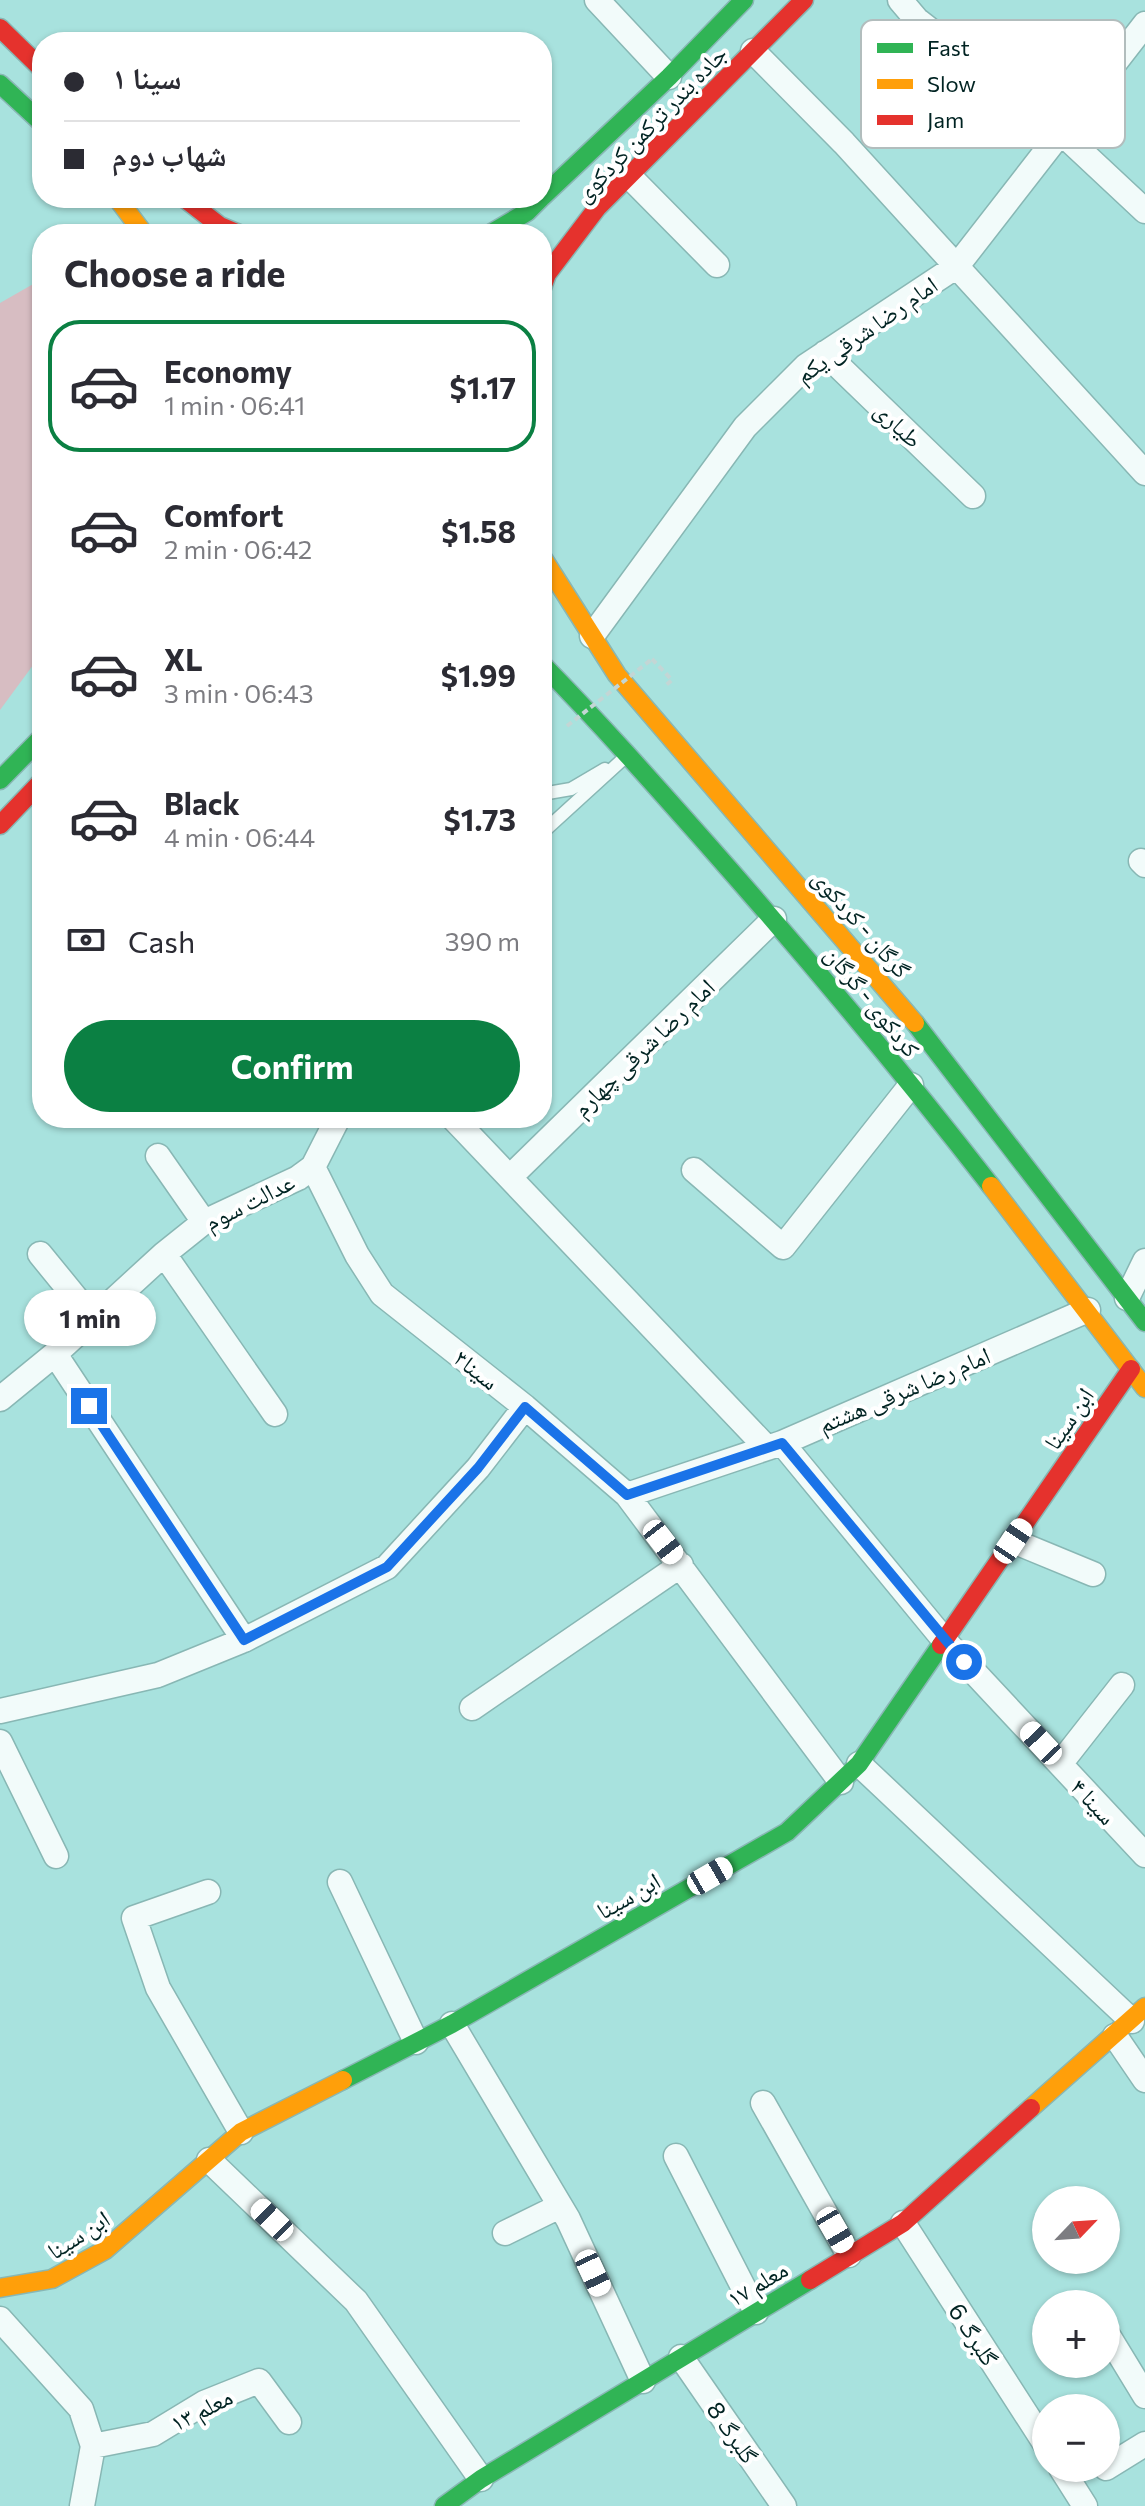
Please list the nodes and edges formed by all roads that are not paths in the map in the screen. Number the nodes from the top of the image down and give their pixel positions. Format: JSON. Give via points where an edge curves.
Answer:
{"nodes":[{"id":1,"x":597,"y":0,"type":"edge"},
{"id":2,"x":744,"y":0,"type":"edge"},
{"id":3,"x":804,"y":0,"type":"edge"},
{"id":4,"x":900,"y":0,"type":"edge"},
{"id":5,"x":917,"y":20,"type":"edge"},
{"id":6,"x":1145,"y":26,"type":"edge"},
{"id":7,"x":0,"y":28,"type":"edge"},
{"id":8,"x":753,"y":51,"type":"junction"},
{"id":9,"x":1125,"y":52,"type":"edge"},
{"id":10,"x":32,"y":59,"type":"edge"},
{"id":11,"x":669,"y":77,"type":"junction"},
{"id":12,"x":0,"y":84,"type":"edge"},
{"id":13,"x":32,"y":114,"type":"edge"},
{"id":14,"x":1050,"y":148,"type":"edge"},
{"id":15,"x":1080,"y":148,"type":"edge"},
{"id":16,"x":629,"y":176,"type":"junction"},
{"id":17,"x":552,"y":183,"type":"edge"},
{"id":18,"x":197,"y":208,"type":"edge"},
{"id":19,"x":523,"y":208,"type":"edge"},
{"id":20,"x":1145,"y":211,"type":"edge"},
{"id":21,"x":217,"y":224,"type":"edge"},
{"id":22,"x":503,"y":224,"type":"edge"},
{"id":23,"x":717,"y":265,"type":"dead end"},
{"id":24,"x":957,"y":266,"type":"junction"},
{"id":25,"x":552,"y":267,"type":"edge"},
{"id":26,"x":825,"y":353,"type":"junction"},
{"id":27,"x":1145,"y":473,"type":"edge"},
{"id":28,"x":973,"y":496,"type":"dead end"},
{"id":29,"x":552,"y":573,"type":"edge"},
{"id":30,"x":592,"y":636,"type":"junction"},
{"id":31,"x":552,"y":674,"type":"edge"},
{"id":32,"x":32,"y":747,"type":"edge"},
{"id":33,"x":627,"y":755,"type":"junction"},
{"id":34,"x":0,"y":780,"type":"edge"},
{"id":35,"x":32,"y":791,"type":"edge"},
{"id":36,"x":552,"y":792,"type":"edge"},
{"id":37,"x":552,"y":824,"type":"edge"},
{"id":38,"x":0,"y":825,"type":"edge"},
{"id":39,"x":774,"y":919,"type":"junction"},
{"id":40,"x":911,"y":1085,"type":"junction"},
{"id":41,"x":333,"y":1128,"type":"edge"},
{"id":42,"x":463,"y":1128,"type":"edge"},
{"id":43,"x":158,"y":1156,"type":"dead end"},
{"id":44,"x":313,"y":1167,"type":"junction"},
{"id":45,"x":694,"y":1170,"type":"dead end"},
{"id":46,"x":511,"y":1176,"type":"junction"},
{"id":47,"x":204,"y":1222,"type":"junction"},
{"id":48,"x":40,"y":1254,"type":"dead end"},
{"id":49,"x":164,"y":1254,"type":"junction"},
{"id":50,"x":1145,"y":1261,"type":"edge"},
{"id":51,"x":1127,"y":1298,"type":"junction"},
{"id":52,"x":1088,"y":1310,"type":"junction"},
{"id":53,"x":93,"y":1319,"type":"junction"},
{"id":54,"x":1145,"y":1322,"type":"edge"},
{"id":55,"x":55,"y":1354,"type":"junction"},
{"id":56,"x":1131,"y":1369,"type":"junction"},
{"id":57,"x":1145,"y":1388,"type":"edge"},
{"id":58,"x":0,"y":1399,"type":"edge"},
{"id":59,"x":525,"y":1407,"type":"junction"},
{"id":60,"x":275,"y":1414,"type":"dead end"},
{"id":61,"x":774,"y":1445,"type":"junction"},
{"id":62,"x":627,"y":1495,"type":"junction"},
{"id":63,"x":1013,"y":1541,"type":"junction"},
{"id":64,"x":681,"y":1565,"type":"junction"},
{"id":65,"x":1093,"y":1574,"type":"dead end"},
{"id":66,"x":244,"y":1640,"type":"junction"},
{"id":67,"x":945,"y":1641,"type":"junction"},
{"id":68,"x":1122,"y":1685,"type":"dead end"},
{"id":69,"x":472,"y":1708,"type":"dead end"},
{"id":70,"x":0,"y":1711,"type":"edge"},
{"id":71,"x":0,"y":1742,"type":"edge"},
{"id":72,"x":859,"y":1764,"type":"junction"},
{"id":73,"x":1060,"y":1764,"type":"junction"},
{"id":74,"x":841,"y":1782,"type":"junction"},
{"id":75,"x":1144,"y":1852,"type":"edge"},
{"id":76,"x":56,"y":1856,"type":"dead end"},
{"id":77,"x":340,"y":1882,"type":"dead end"},
{"id":78,"x":208,"y":1892,"type":"dead end"},
{"id":79,"x":1131,"y":2022,"type":"edge"},
{"id":80,"x":452,"y":2024,"type":"junction"},
{"id":81,"x":416,"y":2042,"type":"junction"},
{"id":82,"x":1145,"y":2080,"type":"edge"},
{"id":83,"x":763,"y":2103,"type":"dead end"},
{"id":84,"x":241,"y":2132,"type":"junction"},
{"id":85,"x":676,"y":2156,"type":"dead end"},
{"id":86,"x":209,"y":2160,"type":"junction"},
{"id":87,"x":560,"y":2206,"type":"junction"},
{"id":88,"x":903,"y":2223,"type":"junction"},
{"id":89,"x":505,"y":2233,"type":"dead end"},
{"id":90,"x":849,"y":2255,"type":"junction"},
{"id":91,"x":0,"y":2288,"type":"edge"},
{"id":92,"x":756,"y":2312,"type":"junction"},
{"id":93,"x":0,"y":2319,"type":"edge"},
{"id":94,"x":1120,"y":2355,"type":"edge"},
{"id":95,"x":681,"y":2357,"type":"junction"},
{"id":96,"x":643,"y":2381,"type":"junction"},
{"id":97,"x":1145,"y":2396,"type":"edge"},
{"id":98,"x":289,"y":2422,"type":"dead end"},
{"id":99,"x":1032,"y":2423,"type":"edge"},
{"id":100,"x":1145,"y":2444,"type":"edge"},
{"id":101,"x":93,"y":2446,"type":"junction"},
{"id":102,"x":1120,"y":2459,"type":"edge"},
{"id":103,"x":481,"y":2479,"type":"junction"},
{"id":104,"x":82,"y":2506,"type":"edge"},
{"id":105,"x":444,"y":2506,"type":"edge"},
{"id":106,"x":784,"y":2506,"type":"edge"}],
"edges":[{"from":1,"to":11,"type":"street"},
{"from":2,"to":11,"type":"main road","name":"جاده بندر ترکمن کردکوی"},
{"from":3,"to":8,"type":"main road","name":"جاده بندر ترکمن کردکوی"},
{"from":4,"to":5,"type":"street"},
{"from":6,"to":9,"type":"street","name":"امام رضا شرقی یکم"},
{"from":7,"to":10,"type":"main road"},
{"from":8,"to":16,"type":"main road","name":"جاده بندر ترکمن کردکوی"},
{"from":8,"to":24,"type":"street"},
{"from":11,"to":17,"type":"main road","name":"جاده بندر ترکمن کردکوی"},
{"from":12,"to":13,"type":"main road"},
{"from":14,"to":24,"type":"street","name":"امام رضا شرقی یکم"},
{"from":15,"to":20,"type":"street"},
{"from":16,"to":23,"type":"street"},
{"from":16,"to":25,"type":"main road","name":"جاده بندر ترکمن کردکوی"},
{"from":18,"to":21,"type":"main road"},
{"from":19,"to":22,"type":"main road","name":"جاده بندر ترکمن کردکوی"},
{"from":24,"to":26,"type":"street","name":"امام رضا شرقی یکم"},
{"from":24,"to":27,"type":"street"},
{"from":26,"to":28,"type":"street","name":"طیاری"},
{"from":26,"to":30,"type":"street","name":"امام رضا شرقی یکم","via":[[745,427]]},
{"from":29,"to":30,"type":"main road","name":"گرگان - کردکوی"},
{"from":30,"to":51,"type":"main road","name":"گرگان - کردکوی","via":[[617,675],[895,996]]},
{"from":31,"to":33,"type":"main road","name":"کردکوی - گرگان"},
{"from":32,"to":34,"type":"main road"},
{"from":33,"to":36,"type":"lane","via":[[571,789]]},
{"from":33,"to":37,"type":"lane"},
{"from":33,"to":39,"type":"main road","name":"کردکوی - گرگان"},
{"from":35,"to":38,"type":"main road"},
{"from":39,"to":40,"type":"main road","name":"کردکوی - گرگان"},
{"from":39,"to":46,"type":"street","name":"امام رضا شرقی چهارم"},
{"from":40,"to":45,"type":"street","via":[[783,1247]]},
{"from":40,"to":52,"type":"main road","name":"کردکوی - گرگان"},
{"from":41,"to":44,"type":"street","name":"عدالت سوم"},
{"from":42,"to":46,"type":"street","name":"سینا ۴"},
{"from":43,"to":47,"type":"street"},
{"from":44,"to":47,"type":"street","name":"عدالت سوم"},
{"from":44,"to":59,"type":"street","name":"سینا۳","via":[[382,1294]]},
{"from":46,"to":61,"type":"street","name":"سینا ۴"},
{"from":47,"to":49,"type":"street","name":"عدالت سوم"},
{"from":48,"to":53,"type":"street"},
{"from":49,"to":53,"type":"street","name":"عدالت سوم"},
{"from":49,"to":60,"type":"street"},
{"from":50,"to":51,"type":"street"},
{"from":51,"to":54,"type":"main road","name":"گرگان - کردکوی"},
{"from":52,"to":56,"type":"main road","name":"کردکوی - گرگان"},
{"from":52,"to":61,"type":"street","name":"امام رضا شرقی هشتم"},
{"from":53,"to":55,"type":"street","name":"عدالت سوم"},
{"from":55,"to":58,"type":"street","name":"عدالت سوم"},
{"from":55,"to":66,"type":"street"},
{"from":56,"to":57,"type":"main road","name":"کردکوی - گرگان"},
{"from":56,"to":63,"type":"main road","name":"ابن سینا"},
{"from":59,"to":62,"type":"street","name":"سینا۳"},
{"from":59,"to":66,"type":"street","via":[[478,1468],[387,1567]]},
{"from":61,"to":62,"type":"street","name":"امام رضا شرقی هشتم"},
{"from":61,"to":67,"type":"street","name":"سینا ۴"},
{"from":62,"to":64,"type":"street","name":"سینا۳"},
{"from":63,"to":65,"type":"street"},
{"from":63,"to":67,"type":"main road","name":"ابن سینا"},
{"from":64,"to":69,"type":"street"},
{"from":64,"to":74,"type":"street","name":"سینا۳"},
{"from":66,"to":70,"type":"street","via":[[158,1675]]},
{"from":67,"to":72,"type":"main road","name":"ابن سینا"},
{"from":67,"to":73,"type":"street","name":"سینا ۴"},
{"from":68,"to":73,"type":"street"},
{"from":71,"to":76,"type":"street"},
{"from":72,"to":74,"type":"main road","name":"ابن سینا"},
{"from":72,"to":79,"type":"street"},
{"from":73,"to":75,"type":"street","name":"سینا ۴"},
{"from":74,"to":80,"type":"main road","name":"ابن سینا","via":[[787,1832]]},
{"from":77,"to":81,"type":"street"},
{"from":78,"to":84,"type":"street","via":[[134,1918],[158,1988]]},
{"from":79,"to":82,"type":"street"},
{"from":79,"to":88,"type":"main road","name":"معلم ۱۷"},
{"from":80,"to":81,"type":"main road","name":"ابن سینا"},
{"from":80,"to":87,"type":"street"},
{"from":81,"to":84,"type":"main road","name":"ابن سینا"},
{"from":83,"to":90,"type":"street"},
{"from":84,"to":86,"type":"main road","name":"ابن سینا"},
{"from":85,"to":92,"type":"street"},
{"from":86,"to":91,"type":"main road","name":"ابن سینا","via":[[105,2250],[52,2279]]},
{"from":86,"to":103,"type":"street","via":[[356,2301]]},
{"from":87,"to":89,"type":"street"},
{"from":87,"to":96,"type":"street"},
{"from":88,"to":90,"type":"main road","name":"معلم ۱۷"},
{"from":88,"to":99,"type":"street","name":"گلبرگ 6"},
{"from":90,"to":92,"type":"main road","name":"معلم ۱۷"},
{"from":92,"to":95,"type":"main road","name":"معلم ۱۷"},
{"from":93,"to":101,"type":"street","via":[[81,2409]]},
{"from":94,"to":97,"type":"street"},
{"from":95,"to":96,"type":"main road","name":"معلم ۱۷"},
{"from":95,"to":106,"type":"street","name":"گلبرگ 8"},
{"from":96,"to":103,"type":"main road","name":"معلم ۱۷"},
{"from":98,"to":101,"type":"street","name":"معلم ۱۳","via":[[259,2381],[204,2403],[153,2434]]},
{"from":100,"to":102,"type":"street"},
{"from":101,"to":104,"type":"street"},
{"from":103,"to":105,"type":"main road","name":"معلم ۱۷"}]}
